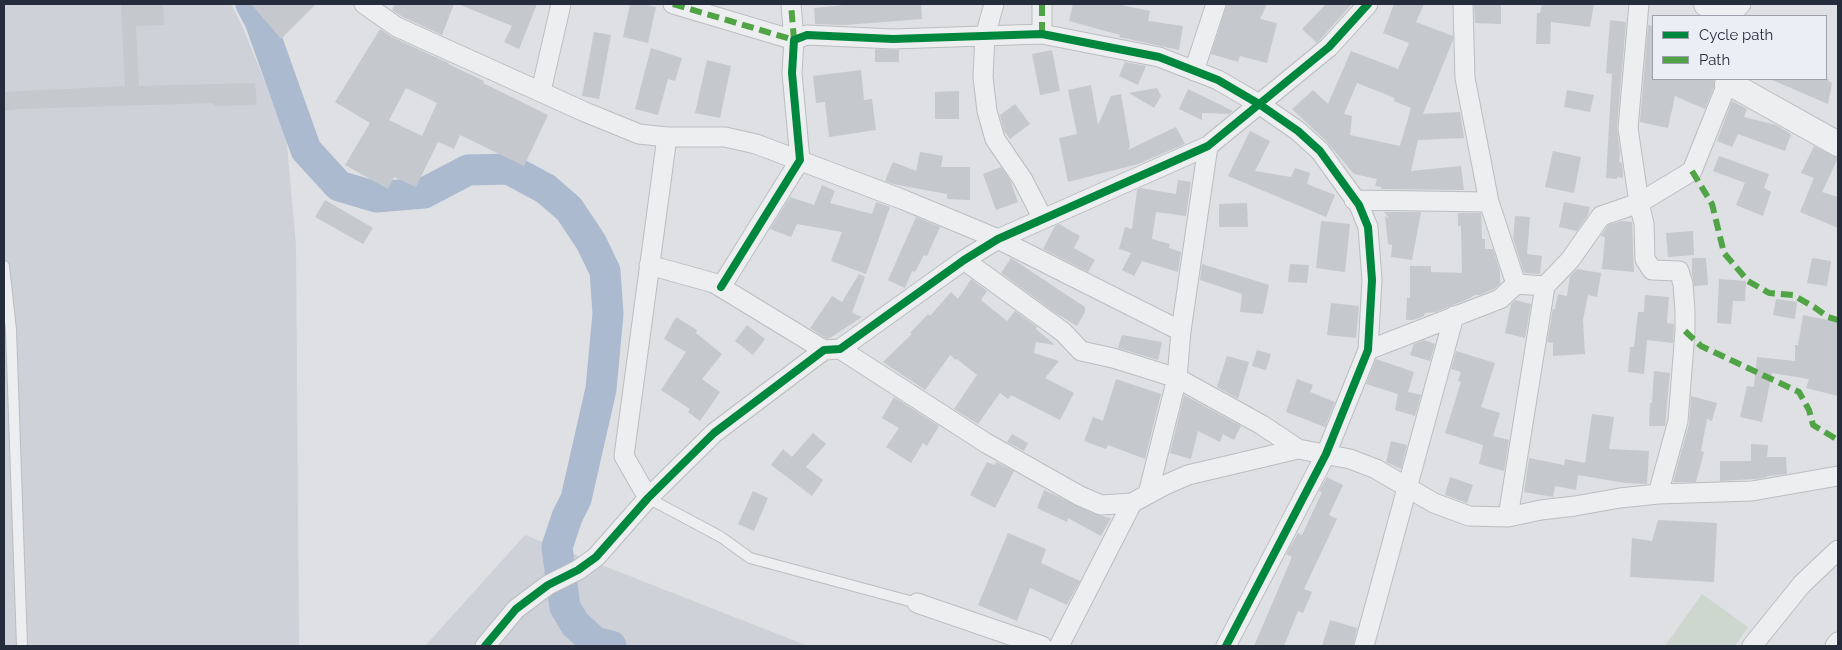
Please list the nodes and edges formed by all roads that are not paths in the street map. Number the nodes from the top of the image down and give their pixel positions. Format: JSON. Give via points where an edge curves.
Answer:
{"nodes":[{"id":1,"x":364,"y":4,"type":"edge"},
{"id":2,"x":561,"y":4,"type":"edge"},
{"id":3,"x":673,"y":4,"type":"edge"},
{"id":4,"x":791,"y":4,"type":"edge"},
{"id":5,"x":994,"y":4,"type":"edge"},
{"id":6,"x":1042,"y":4,"type":"edge"},
{"id":7,"x":1216,"y":4,"type":"edge"},
{"id":8,"x":1368,"y":4,"type":"edge"},
{"id":9,"x":1463,"y":4,"type":"edge"},
{"id":10,"x":1639,"y":4,"type":"edge"},
{"id":11,"x":1706,"y":4,"type":"edge"},
{"id":12,"x":1741,"y":4,"type":"edge"},
{"id":13,"x":1727,"y":15,"type":"edge"},
{"id":14,"x":1730,"y":15,"type":"edge"},
{"id":15,"x":1042,"y":34,"type":"junction"},
{"id":16,"x":984,"y":36,"type":"junction"},
{"id":17,"x":794,"y":40,"type":"junction"},
{"id":18,"x":1194,"y":71,"type":"junction"},
{"id":19,"x":1729,"y":81,"type":"edge"},
{"id":20,"x":541,"y":91,"type":"junction"},
{"id":21,"x":1259,"y":104,"type":"junction"},
{"id":22,"x":667,"y":137,"type":"junction"},
{"id":23,"x":1838,"y":138,"type":"edge"},
{"id":24,"x":1838,"y":144,"type":"edge"},
{"id":25,"x":1208,"y":146,"type":"junction"},
{"id":26,"x":800,"y":160,"type":"junction"},
{"id":27,"x":1354,"y":200,"type":"junction"},
{"id":28,"x":1489,"y":202,"type":"junction"},
{"id":29,"x":1639,"y":203,"type":"junction"},
{"id":30,"x":1043,"y":219,"type":"junction"},
{"id":31,"x":998,"y":239,"type":"junction"},
{"id":32,"x":964,"y":260,"type":"junction"},
{"id":33,"x":649,"y":265,"type":"junction"},
{"id":34,"x":4,"y":266,"type":"edge"},
{"id":35,"x":1516,"y":284,"type":"junction"},
{"id":36,"x":1546,"y":286,"type":"junction"},
{"id":37,"x":721,"y":287,"type":"junction"},
{"id":38,"x":1454,"y":316,"type":"junction"},
{"id":39,"x":1181,"y":331,"type":"junction"},
{"id":40,"x":832,"y":350,"type":"junction"},
{"id":41,"x":1368,"y":350,"type":"junction"},
{"id":42,"x":1177,"y":378,"type":"junction"},
{"id":43,"x":1298,"y":449,"type":"junction"},
{"id":44,"x":1326,"y":454,"type":"junction"},
{"id":45,"x":1838,"y":476,"type":"edge"},
{"id":46,"x":1407,"y":487,"type":"junction"},
{"id":47,"x":1658,"y":494,"type":"junction"},
{"id":48,"x":648,"y":498,"type":"junction"},
{"id":49,"x":1140,"y":498,"type":"junction"},
{"id":50,"x":1508,"y":517,"type":"junction"},
{"id":51,"x":1838,"y":550,"type":"edge"},
{"id":52,"x":918,"y":603,"type":"joint"},
{"id":53,"x":1838,"y":642,"type":"edge"},
{"id":54,"x":22,"y":646,"type":"edge"},
{"id":55,"x":485,"y":646,"type":"edge"},
{"id":56,"x":1042,"y":646,"type":"edge"},
{"id":57,"x":1059,"y":646,"type":"edge"},
{"id":58,"x":1226,"y":646,"type":"edge"},
{"id":59,"x":1364,"y":646,"type":"edge"},
{"id":60,"x":1752,"y":646,"type":"edge"},
{"id":61,"x":1835,"y":646,"type":"edge"}],
"edges":[{"from":1,"to":20,"type":"street","via":[[397,27]]},
{"from":2,"to":20,"type":"street"},
{"from":3,"to":17,"type":"street"},
{"from":4,"to":17,"type":"street"},
{"from":5,"to":16,"type":"street"},
{"from":6,"to":15,"type":"street"},
{"from":7,"to":18,"type":"street"},
{"from":8,"to":21,"type":"street","via":[[1329,47]]},
{"from":9,"to":28,"type":"street","via":[[1465,78]]},
{"from":10,"to":29,"type":"street","via":[[1628,128]]},
{"from":11,"to":13,"type":"street"},
{"from":12,"to":14,"type":"street"},
{"from":15,"to":16,"type":"street"},
{"from":15,"to":18,"type":"street","via":[[1159,57]]},
{"from":16,"to":17,"type":"street","via":[[893,39],[807,35]]},
{"from":16,"to":30,"type":"street","via":[[986,111],[994,139],[1023,180]]},
{"from":17,"to":26,"type":"street","via":[[792,73]]},
{"from":18,"to":21,"type":"street","via":[[1218,80]]},
{"from":19,"to":23,"type":"street","via":[[1772,98]]},
{"from":19,"to":24,"type":"street"},
{"from":19,"to":29,"type":"street","via":[[1692,171]]},
{"from":20,"to":22,"type":"street","via":[[639,134]]},
{"from":21,"to":25,"type":"street"},
{"from":21,"to":27,"type":"street","via":[[1298,130],[1320,152]]},
{"from":22,"to":26,"type":"street","via":[[725,137]]},
{"from":22,"to":33,"type":"street"},
{"from":25,"to":30,"type":"street"},
{"from":25,"to":39,"type":"street"},
{"from":26,"to":31,"type":"street"},
{"from":26,"to":37,"type":"street"},
{"from":27,"to":28,"type":"street"},
{"from":27,"to":41,"type":"street","via":[[1368,227],[1371,252]]},
{"from":28,"to":35,"type":"street"},
{"from":29,"to":36,"type":"street","via":[[1601,216],[1570,260]]},
{"from":29,"to":47,"type":"street","via":[[1644,224],[1645,259],[1652,270],[1679,271],[1685,310],[1678,421]]},
{"from":30,"to":31,"type":"street"},
{"from":31,"to":32,"type":"street"},
{"from":31,"to":39,"type":"street"},
{"from":32,"to":40,"type":"street"},
{"from":32,"to":42,"type":"street","via":[[1056,327],[1082,351]]},
{"from":33,"to":37,"type":"street"},
{"from":33,"to":48,"type":"street","via":[[624,456]]},
{"from":34,"to":54,"type":"lane","via":[[11,330]]},
{"from":35,"to":36,"type":"street"},
{"from":35,"to":38,"type":"street","via":[[1500,299]]},
{"from":36,"to":50,"type":"street"},
{"from":37,"to":40,"type":"street"},
{"from":38,"to":41,"type":"street"},
{"from":38,"to":46,"type":"street"},
{"from":39,"to":42,"type":"street"},
{"from":40,"to":48,"type":"street","via":[[714,433]]},
{"from":40,"to":49,"type":"street","via":[[986,444],[1080,496],[1101,505]]},
{"from":41,"to":44,"type":"street"},
{"from":42,"to":43,"type":"street"},
{"from":42,"to":49,"type":"street"},
{"from":43,"to":44,"type":"street"},
{"from":43,"to":49,"type":"street","via":[[1188,475]]},
{"from":44,"to":46,"type":"street","via":[[1376,469]]},
{"from":44,"to":58,"type":"street"},
{"from":45,"to":47,"type":"street","via":[[1752,491]]},
{"from":46,"to":50,"type":"street","via":[[1434,503],[1469,516]]},
{"from":46,"to":59,"type":"street"},
{"from":47,"to":50,"type":"street"},
{"from":48,"to":52,"type":"lane","via":[[721,537],[750,558]]},
{"from":48,"to":55,"type":"street","via":[[596,557],[516,608]]},
{"from":49,"to":57,"type":"street"},
{"from":51,"to":60,"type":"street","via":[[1802,584]]},
{"from":52,"to":56,"type":"street"},
{"from":53,"to":61,"type":"street"}]}
